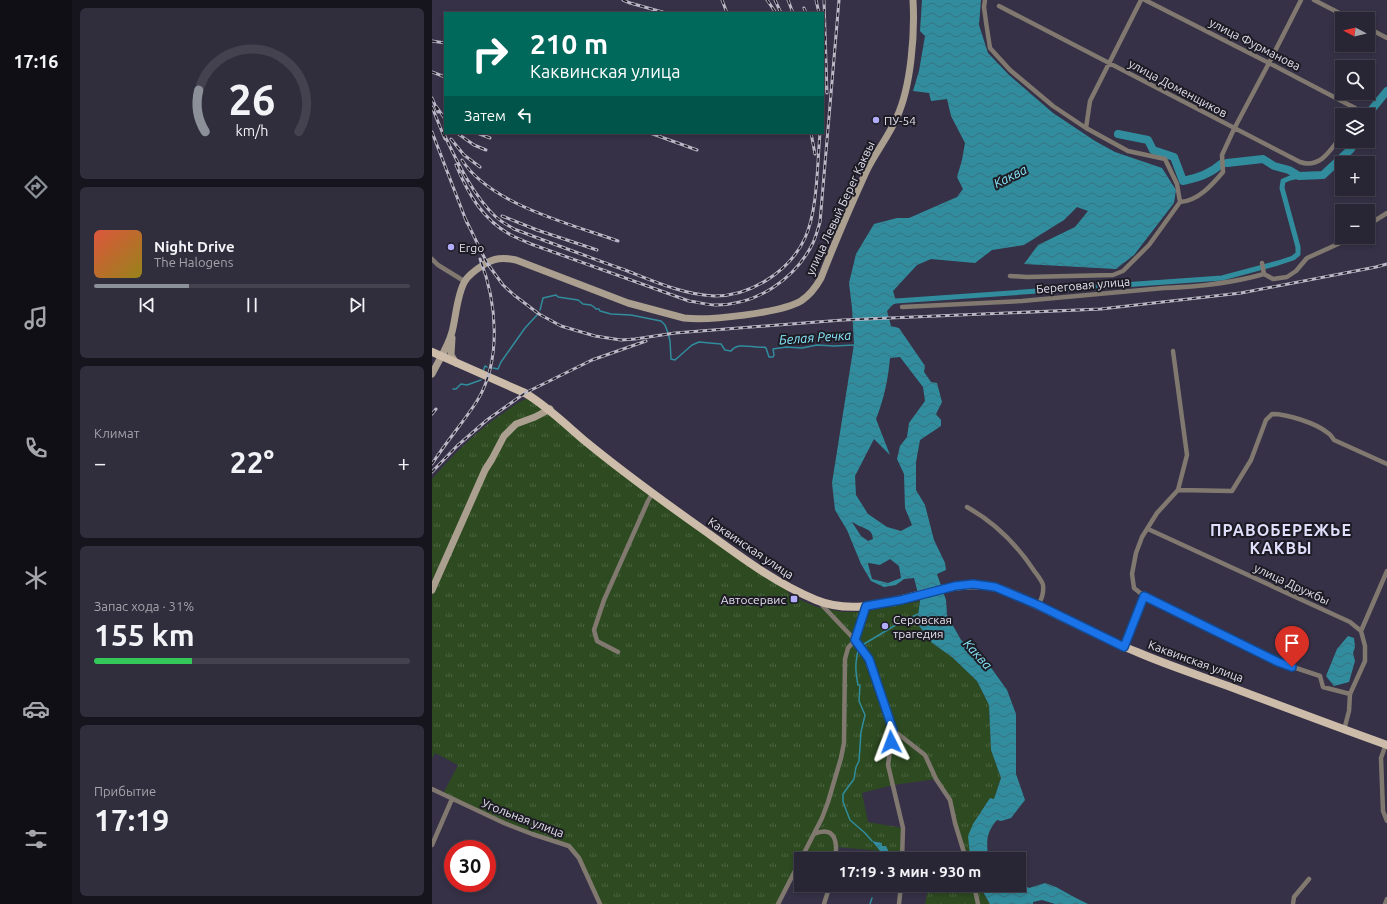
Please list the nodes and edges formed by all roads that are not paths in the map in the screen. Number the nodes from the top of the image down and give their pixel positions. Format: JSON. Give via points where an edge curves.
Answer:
{"nodes":[{"id":1,"x":913,"y":0,"type":"edge"},
{"id":2,"x":985,"y":0,"type":"edge"},
{"id":3,"x":1141,"y":0,"type":"edge"},
{"id":4,"x":1145,"y":0,"type":"edge"},
{"id":5,"x":1301,"y":0,"type":"edge"},
{"id":6,"x":1314,"y":0,"type":"edge"},
{"id":7,"x":999,"y":6,"type":"dead end"},
{"id":8,"x":1337,"y":12,"type":"edge"},
{"id":9,"x":1375,"y":32,"type":"edge"},
{"id":10,"x":1387,"y":38,"type":"edge"},
{"id":11,"x":1269,"y":62,"type":"junction"},
{"id":12,"x":1110,"y":63,"type":"junction"},
{"id":13,"x":1355,"y":108,"type":"edge"},
{"id":14,"x":1086,"y":128,"type":"junction"},
{"id":15,"x":1234,"y":129,"type":"junction"},
{"id":16,"x":1335,"y":143,"type":"edge"},
{"id":17,"x":1180,"y":202,"type":"junction"},
{"id":18,"x":1387,"y":213,"type":"edge"},
{"id":19,"x":1375,"y":221,"type":"edge"},
{"id":20,"x":1338,"y":244,"type":"edge"},
{"id":21,"x":432,"y":259,"type":"edge"},
{"id":22,"x":1262,"y":263,"type":"dead end"},
{"id":23,"x":1264,"y":274,"type":"junction"},
{"id":24,"x":1010,"y":276,"type":"dead end"},
{"id":25,"x":464,"y":281,"type":"junction"},
{"id":26,"x":902,"y":307,"type":"dead end"},
{"id":27,"x":452,"y":332,"type":"junction"},
{"id":28,"x":1173,"y":351,"type":"dead end"},
{"id":29,"x":432,"y":352,"type":"edge"},
{"id":30,"x":441,"y":356,"type":"junction"},
{"id":31,"x":456,"y":363,"type":"junction"},
{"id":32,"x":432,"y":374,"type":"edge"},
{"id":33,"x":550,"y":409,"type":"junction"},
{"id":34,"x":1387,"y":464,"type":"edge"},
{"id":35,"x":1178,"y":490,"type":"junction"},
{"id":36,"x":652,"y":494,"type":"junction"},
{"id":37,"x":967,"y":507,"type":"dead end"},
{"id":38,"x":1148,"y":529,"type":"junction"},
{"id":39,"x":1387,"y":571,"type":"edge"},
{"id":40,"x":432,"y":590,"type":"edge"},
{"id":41,"x":1144,"y":596,"type":"junction"},
{"id":42,"x":819,"y":602,"type":"junction"},
{"id":43,"x":1038,"y":605,"type":"junction"},
{"id":44,"x":866,"y":606,"type":"junction"},
{"id":45,"x":1361,"y":631,"type":"junction"},
{"id":46,"x":855,"y":640,"type":"junction"},
{"id":47,"x":1124,"y":647,"type":"junction"},
{"id":48,"x":618,"y":652,"type":"dead end"},
{"id":49,"x":1350,"y":694,"type":"junction"},
{"id":50,"x":893,"y":730,"type":"junction"},
{"id":51,"x":1344,"y":730,"type":"junction"},
{"id":52,"x":1386,"y":745,"type":"edge"},
{"id":53,"x":432,"y":789,"type":"edge"},
{"id":54,"x":452,"y":798,"type":"junction"},
{"id":55,"x":1387,"y":821,"type":"edge"},
{"id":56,"x":814,"y":834,"type":"junction"},
{"id":57,"x":432,"y":846,"type":"edge"},
{"id":58,"x":805,"y":852,"type":"edge"},
{"id":59,"x":836,"y":852,"type":"edge"},
{"id":60,"x":902,"y":852,"type":"edge"},
{"id":61,"x":964,"y":852,"type":"edge"},
{"id":62,"x":794,"y":873,"type":"edge"},
{"id":63,"x":1309,"y":879,"type":"dead end"},
{"id":64,"x":828,"y":892,"type":"edge"},
{"id":65,"x":900,"y":892,"type":"edge"},
{"id":66,"x":975,"y":892,"type":"edge"},
{"id":67,"x":1387,"y":899,"type":"edge"},
{"id":68,"x":600,"y":904,"type":"edge"},
{"id":69,"x":778,"y":904,"type":"edge"},
{"id":70,"x":824,"y":904,"type":"edge"},
{"id":71,"x":899,"y":904,"type":"edge"},
{"id":72,"x":978,"y":904,"type":"edge"},
{"id":73,"x":1293,"y":904,"type":"edge"},
{"id":74,"x":1385,"y":904,"type":"edge"}],
"edges":[{"from":1,"to":25,"type":"main road","name":"улица Левый Берег Каквы","via":[[908,80],[901,108],[862,180],[821,278],[812,292],[800,301],[741,315],[704,319],[684,318],[628,303],[507,258],[497,258],[487,263]]},
{"from":2,"to":14,"type":"street","via":[[987,33],[994,54],[1053,106]]},
{"from":3,"to":12,"type":"street"},
{"from":4,"to":11,"type":"street","name":"улица Фурманова"},
{"from":5,"to":11,"type":"street"},
{"from":6,"to":8,"type":"street"},
{"from":7,"to":12,"type":"street","name":"улица Доменщиков"},
{"from":9,"to":10,"type":"street"},
{"from":11,"to":13,"type":"street","name":"улица Фурманова"},
{"from":11,"to":15,"type":"street"},
{"from":12,"to":14,"type":"street","via":[[1090,101]]},
{"from":12,"to":15,"type":"street","name":"улица Доменщиков"},
{"from":14,"to":17,"type":"street","via":[[1128,151],[1165,159],[1177,184]]},
{"from":15,"to":16,"type":"street","name":"улица Доменщиков","via":[[1308,164],[1322,159]]},
{"from":15,"to":17,"type":"street","via":[[1222,155],[1223,172],[1213,185],[1199,195],[1187,202]]},
{"from":17,"to":24,"type":"street","via":[[1149,245],[1123,271],[1113,275]]},
{"from":18,"to":19,"type":"street"},
{"from":20,"to":23,"type":"street","via":[[1307,258],[1287,277],[1273,279]]},
{"from":21,"to":25,"type":"street"},
{"from":22,"to":23,"type":"street"},
{"from":23,"to":26,"type":"street","name":"Береговая улица","via":[[1242,281],[1188,287],[1022,301]]},
{"from":25,"to":27,"type":"main road"},
{"from":27,"to":30,"type":"main road"},
{"from":27,"to":31,"type":"main road","via":[[451,355]]},
{"from":28,"to":35,"type":"street","via":[[1187,455]]},
{"from":29,"to":30,"type":"main road","name":"Каквинская улица"},
{"from":30,"to":31,"type":"main road","name":"Каквинская улица"},
{"from":30,"to":32,"type":"main road"},
{"from":31,"to":33,"type":"main road","name":"Каквинская улица","via":[[525,393]]},
{"from":33,"to":36,"type":"main road","name":"Каквинская улица","via":[[584,440]]},
{"from":33,"to":40,"type":"main road","via":[[516,424],[504,436],[485,470]]},
{"from":34,"to":35,"type":"street","via":[[1334,440],[1328,433],[1312,424],[1272,414],[1266,420],[1251,460],[1232,491]]},
{"from":35,"to":38,"type":"street","via":[[1157,513]]},
{"from":36,"to":42,"type":"main road","name":"Каквинская улица","via":[[756,568]]},
{"from":36,"to":48,"type":"street","via":[[604,600],[594,630],[597,641]]},
{"from":37,"to":43,"type":"street","via":[[983,516],[1027,559],[1043,584],[1043,597]]},
{"from":38,"to":41,"type":"street","via":[[1136,553],[1132,574],[1134,588]]},
{"from":38,"to":45,"type":"street","name":"улица Дружбы","via":[[1350,622]]},
{"from":39,"to":45,"type":"street"},
{"from":41,"to":47,"type":"street"},
{"from":41,"to":49,"type":"street","via":[[1278,662],[1320,676],[1323,687]]},
{"from":42,"to":44,"type":"main road","name":"Каквинская улица","via":[[846,607]]},
{"from":42,"to":46,"type":"street"},
{"from":43,"to":44,"type":"main road","name":"Каквинская улица","via":[[995,587],[973,584]]},
{"from":43,"to":47,"type":"main road","name":"Каквинская улица"},
{"from":44,"to":46,"type":"street"},
{"from":45,"to":49,"type":"street","via":[[1365,661]]},
{"from":46,"to":50,"type":"street","via":[[869,659]]},
{"from":46,"to":56,"type":"street","via":[[848,648],[845,659],[844,743],[833,785]]},
{"from":47,"to":51,"type":"main road","name":"Каквинская улица"},
{"from":49,"to":51,"type":"street"},
{"from":50,"to":60,"type":"street","via":[[888,765],[903,828]]},
{"from":50,"to":61,"type":"street","via":[[925,755],[936,779],[950,800]]},
{"from":51,"to":52,"type":"main road","name":"Каквинская улица"},
{"from":52,"to":55,"type":"street","via":[[1381,758],[1383,810]]},
{"from":53,"to":54,"type":"street","name":"Угольная улица"},
{"from":54,"to":57,"type":"street"},
{"from":54,"to":68,"type":"street","name":"Угольная улица","via":[[504,824],[569,846],[579,858]]},
{"from":56,"to":58,"type":"street"},
{"from":56,"to":59,"type":"street","via":[[821,831],[829,832],[835,838]]},
{"from":62,"to":69,"type":"street"},
{"from":63,"to":73,"type":"street","via":[[1294,897]]},
{"from":64,"to":70,"type":"street"},
{"from":65,"to":71,"type":"street"},
{"from":66,"to":72,"type":"street"},
{"from":67,"to":74,"type":"street"}]}
